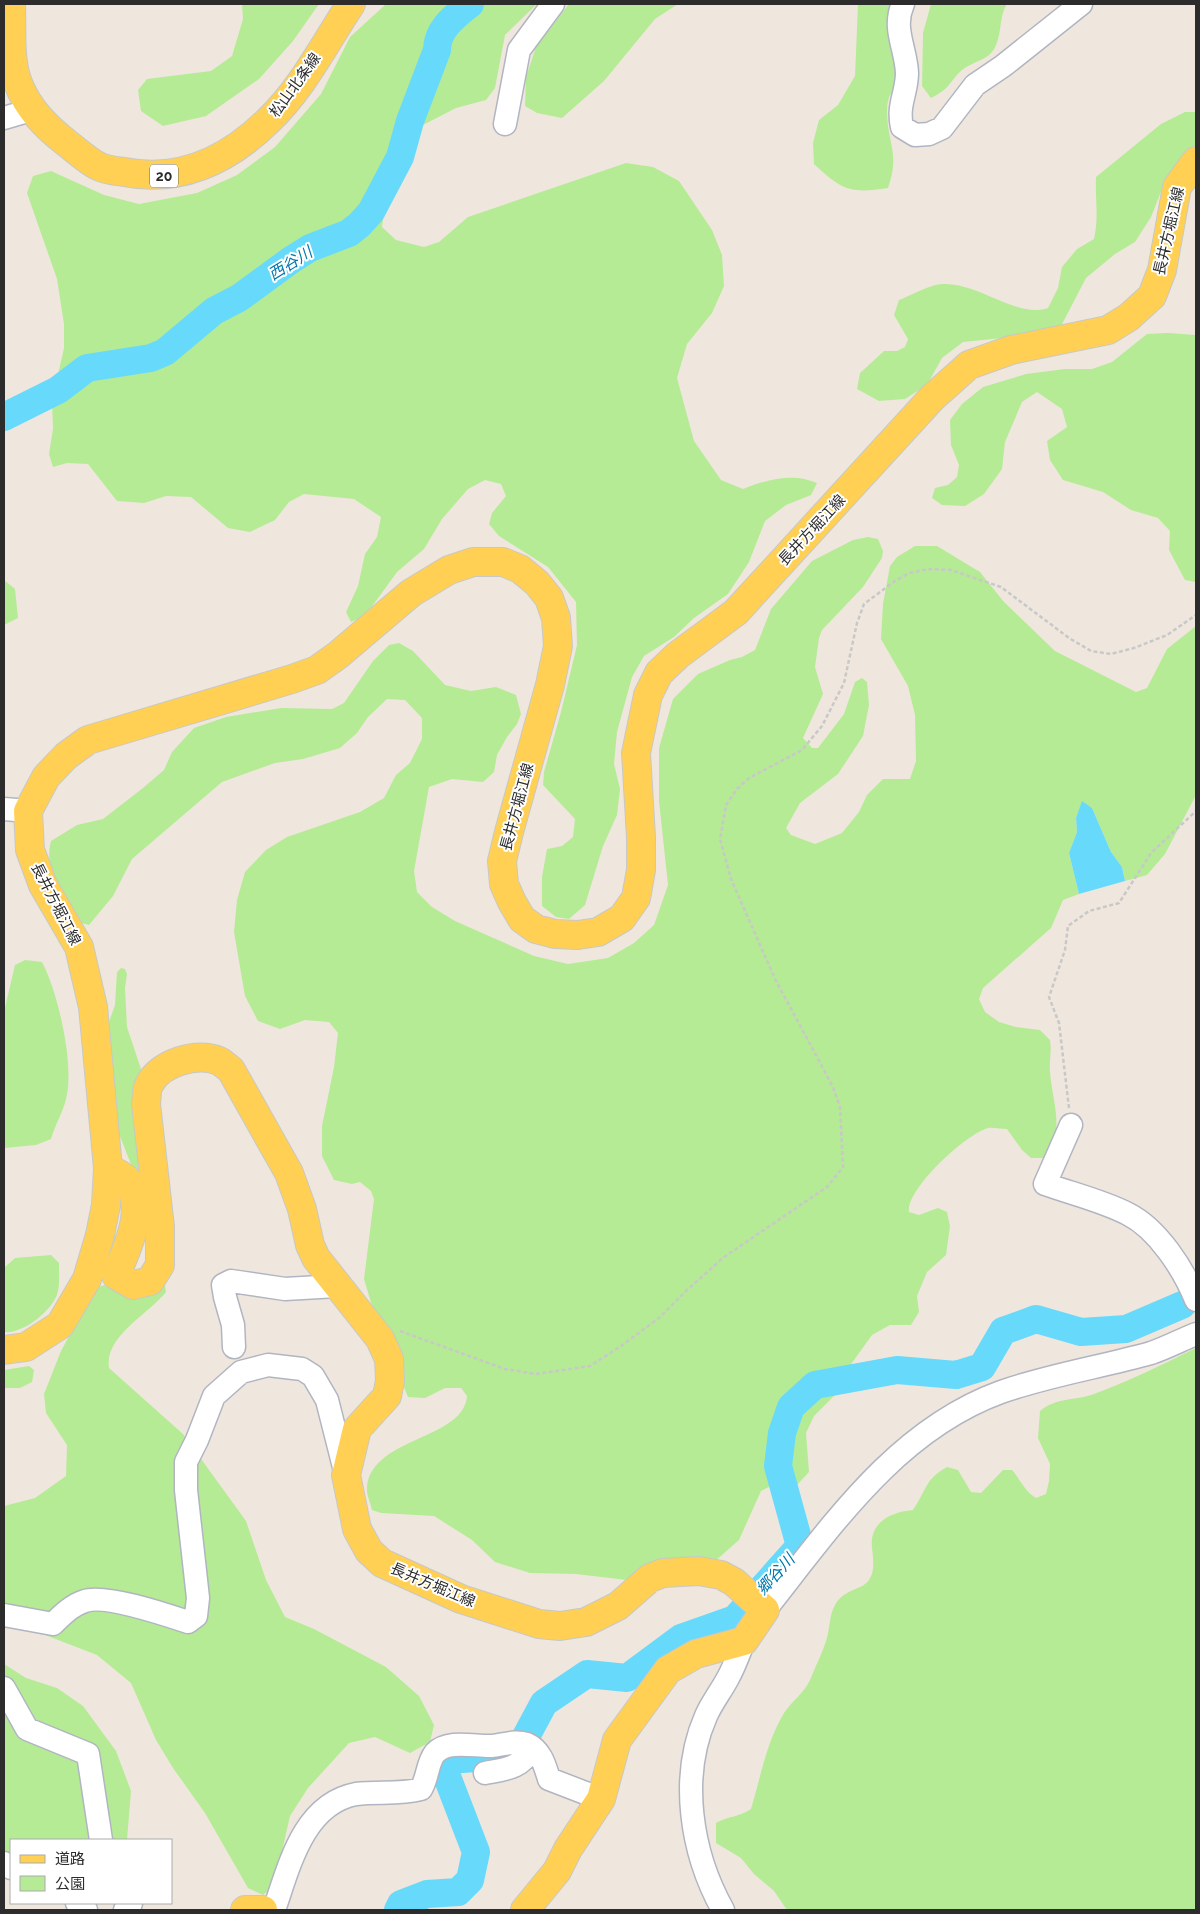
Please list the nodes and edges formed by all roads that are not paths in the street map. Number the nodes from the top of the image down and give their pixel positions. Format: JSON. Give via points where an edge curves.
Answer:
{"nodes":[{"id":1,"x":11,"y":4,"type":"edge"},
{"id":2,"x":351,"y":4,"type":"edge"},
{"id":3,"x":552,"y":4,"type":"edge"},
{"id":4,"x":903,"y":4,"type":"edge"},
{"id":5,"x":1081,"y":4,"type":"edge"},
{"id":6,"x":31,"y":110,"type":"junction"},
{"id":7,"x":4,"y":118,"type":"edge"},
{"id":8,"x":506,"y":124,"type":"dead end"},
{"id":9,"x":1196,"y":161,"type":"edge"},
{"id":10,"x":16,"y":810,"type":"edge"},
{"id":11,"x":1070,"y":1125,"type":"road end"},
{"id":12,"x":108,"y":1168,"type":"junction"},
{"id":13,"x":116,"y":1275,"type":"junction"},
{"id":14,"x":87,"y":1278,"type":"junction"},
{"id":15,"x":336,"y":1286,"type":"junction"},
{"id":16,"x":1196,"y":1300,"type":"edge"},
{"id":17,"x":1196,"y":1334,"type":"edge"},
{"id":18,"x":234,"y":1347,"type":"dead end"},
{"id":19,"x":4,"y":1350,"type":"edge"},
{"id":20,"x":346,"y":1475,"type":"junction"},
{"id":21,"x":761,"y":1608,"type":"junction"},
{"id":22,"x":4,"y":1615,"type":"edge"},
{"id":23,"x":744,"y":1641,"type":"junction"},
{"id":24,"x":4,"y":1688,"type":"edge"},
{"id":25,"x":532,"y":1748,"type":"junction"},
{"id":26,"x":485,"y":1773,"type":"dead end"},
{"id":27,"x":601,"y":1799,"type":"junction"},
{"id":28,"x":101,"y":1839,"type":"edge"},
{"id":29,"x":245,"y":1910,"type":"edge"},
{"id":30,"x":263,"y":1910,"type":"edge"},
{"id":31,"x":274,"y":1910,"type":"edge"},
{"id":32,"x":526,"y":1910,"type":"edge"},
{"id":33,"x":723,"y":1910,"type":"edge"}],
"edges":[{"from":1,"to":6,"type":"main road","name":"松山北条線","number":"20","via":[[17,82]]},
{"from":2,"to":6,"type":"main road","name":"松山北条線","number":"20","via":[[290,96],[268,122],[235,147],[188,172],[158,177],[99,167],[52,132]]},
{"from":3,"to":8,"type":"street","via":[[519,50]]},
{"from":4,"to":5,"type":"street","via":[[898,15],[898,33],[906,59],[907,76],[899,113],[902,127],[915,135],[929,134],[942,128],[975,85]]},
{"from":6,"to":7,"type":"street"},
{"from":9,"to":10,"type":"main road","name":"長井方堀江線","via":[[1177,186],[1162,270],[1152,296],[1129,317],[1108,330],[1011,350],[969,365],[932,398],[736,612],[659,673],[648,695],[636,753],[642,837],[636,898],[622,918],[598,932],[555,934],[536,929],[522,919],[504,884],[502,861],[558,646],[556,618],[549,598],[520,568],[503,562],[473,562],[449,570],[411,593],[317,670],[88,740],[66,756]]},
{"from":10,"to":12,"type":"main road","name":"長井方堀江線","via":[[43,885],[79,947],[93,1007]]},
{"from":11,"to":16,"type":"street","via":[[1045,1184],[1130,1215],[1159,1240],[1186,1275]]},
{"from":12,"to":13,"type":"main road","via":[[127,1179],[134,1192],[136,1216]]},
{"from":12,"to":14,"type":"main road","name":"長井方堀江線","via":[[102,1227]]},
{"from":13,"to":14,"type":"main road","name":"長井方堀江線"},
{"from":13,"to":15,"type":"main road","name":"長井方堀江線","via":[[133,1285],[150,1281],[160,1265],[160,1227],[146,1104],[149,1085],[174,1063],[203,1057],[218,1060],[231,1070],[289,1173],[313,1252]]},
{"from":14,"to":19,"type":"main road","name":"長井方堀江線","via":[[60,1325],[26,1347]]},
{"from":15,"to":18,"type":"street","via":[[285,1289],[231,1281],[223,1285],[233,1325]]},
{"from":15,"to":20,"type":"main road","name":"長井方堀江線","via":[[380,1339],[389,1359],[387,1396],[357,1429]]},
{"from":17,"to":21,"type":"street","via":[[1152,1352],[1000,1393],[965,1408],[930,1429],[898,1454],[848,1506]]},
{"from":20,"to":21,"type":"main road","name":"長井方堀江線","via":[[357,1529],[369,1551],[382,1563],[460,1600],[538,1624],[560,1626],[586,1622],[618,1606],[650,1578],[663,1573],[699,1571],[722,1574]]},
{"from":20,"to":22,"type":"street","via":[[327,1400],[313,1376],[302,1369],[268,1365],[241,1372],[214,1396],[186,1462],[198,1598],[196,1616],[188,1622],[139,1606],[86,1600],[53,1624]]},
{"from":21,"to":23,"type":"main road"},
{"from":23,"to":27,"type":"main road","via":[[696,1654],[668,1670],[617,1740]]},
{"from":23,"to":33,"type":"street","via":[[730,1675],[706,1714],[695,1746],[693,1816],[698,1851],[711,1889]]},
{"from":24,"to":28,"type":"street","via":[[27,1729],[88,1754]]},
{"from":25,"to":26,"type":"street","via":[[522,1762],[510,1769]]},
{"from":25,"to":27,"type":"street","via":[[543,1761],[550,1779]]},
{"from":25,"to":31,"type":"street","via":[[512,1742],[493,1746],[449,1746],[436,1752],[421,1789],[407,1793],[355,1794],[335,1801],[316,1817],[302,1836]]},
{"from":27,"to":32,"type":"main road","via":[[568,1848],[557,1871]]},
{"from":29,"to":30,"type":"main road"}]}
